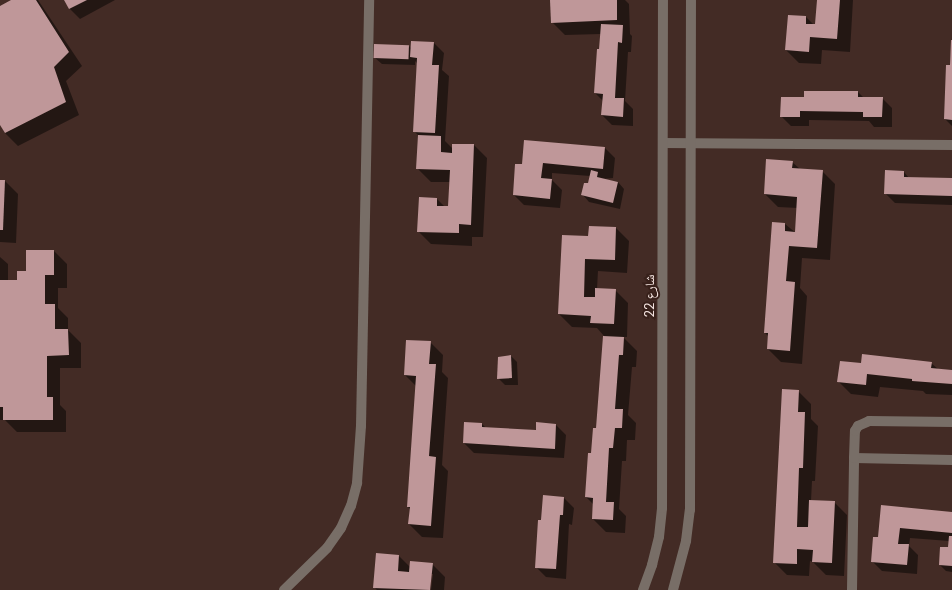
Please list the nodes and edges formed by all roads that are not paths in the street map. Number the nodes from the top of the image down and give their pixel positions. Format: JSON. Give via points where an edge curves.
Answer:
{"nodes":[{"id":1,"x":369,"y":0,"type":"edge"},
{"id":2,"x":663,"y":0,"type":"edge"},
{"id":3,"x":691,"y":0,"type":"edge"},
{"id":4,"x":663,"y":142,"type":"junction"},
{"id":5,"x":691,"y":142,"type":"junction"},
{"id":6,"x":952,"y":145,"type":"edge"},
{"id":7,"x":952,"y":422,"type":"edge"},
{"id":8,"x":854,"y":458,"type":"junction"},
{"id":9,"x":952,"y":460,"type":"edge"},
{"id":10,"x":284,"y":590,"type":"edge"},
{"id":11,"x":643,"y":590,"type":"edge"},
{"id":12,"x":673,"y":590,"type":"edge"},
{"id":13,"x":852,"y":590,"type":"edge"}],
"edges":[{"from":1,"to":10,"type":"street","via":[[361,426],[357,483],[351,506],[328,548]]},
{"from":2,"to":4,"type":"street","name":"شارع 22"},
{"from":3,"to":5,"type":"street"},
{"from":4,"to":5,"type":"street"},
{"from":4,"to":11,"type":"street","name":"شارع 22","via":[[662,508],[659,537]]},
{"from":5,"to":6,"type":"street"},
{"from":5,"to":12,"type":"street","via":[[690,510],[686,541]]},
{"from":7,"to":8,"type":"street","via":[[862,423],[855,431]]},
{"from":8,"to":9,"type":"street"},
{"from":8,"to":13,"type":"street"}]}
